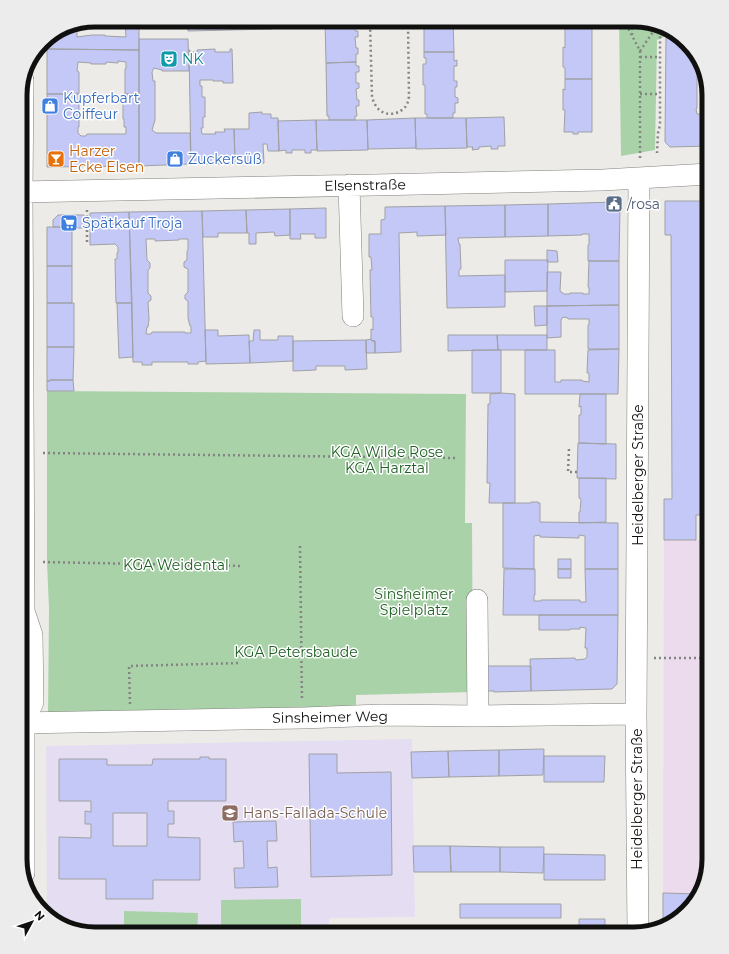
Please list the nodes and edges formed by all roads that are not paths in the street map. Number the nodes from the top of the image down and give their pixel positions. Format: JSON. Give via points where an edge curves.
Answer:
{"nodes":[{"id":1,"x":702,"y":174,"type":"edge"},
{"id":2,"x":639,"y":178,"type":"junction"},
{"id":3,"x":350,"y":185,"type":"junction"},
{"id":4,"x":27,"y":192,"type":"edge"},
{"id":5,"x":353,"y":316,"type":"dead end"},
{"id":6,"x":477,"y":600,"type":"dead end"},
{"id":7,"x":27,"y":626,"type":"edge"},
{"id":8,"x":27,"y":711,"type":"edge"},
{"id":9,"x":636,"y":714,"type":"junction"},
{"id":10,"x":478,"y":716,"type":"junction"},
{"id":11,"x":27,"y":720,"type":"edge"},
{"id":12,"x":638,"y":927,"type":"edge"}],
"edges":[{"from":1,"to":2,"type":"street","name":"Elsenstraße"},
{"from":2,"to":3,"type":"street","name":"Elsenstraße"},
{"from":2,"to":9,"type":"street","name":"Heidelberger Straße"},
{"from":3,"to":4,"type":"street","name":"Elsenstraße"},
{"from":3,"to":5,"type":"street"},
{"from":6,"to":10,"type":"street"},
{"from":7,"to":8,"type":"street","via":[[32,635],[33,702]]},
{"from":9,"to":10,"type":"street","name":"Sinsheimer Weg"},
{"from":9,"to":12,"type":"street","name":"Heidelberger Straße"},
{"from":10,"to":11,"type":"street","name":"Sinsheimer Weg"}]}
